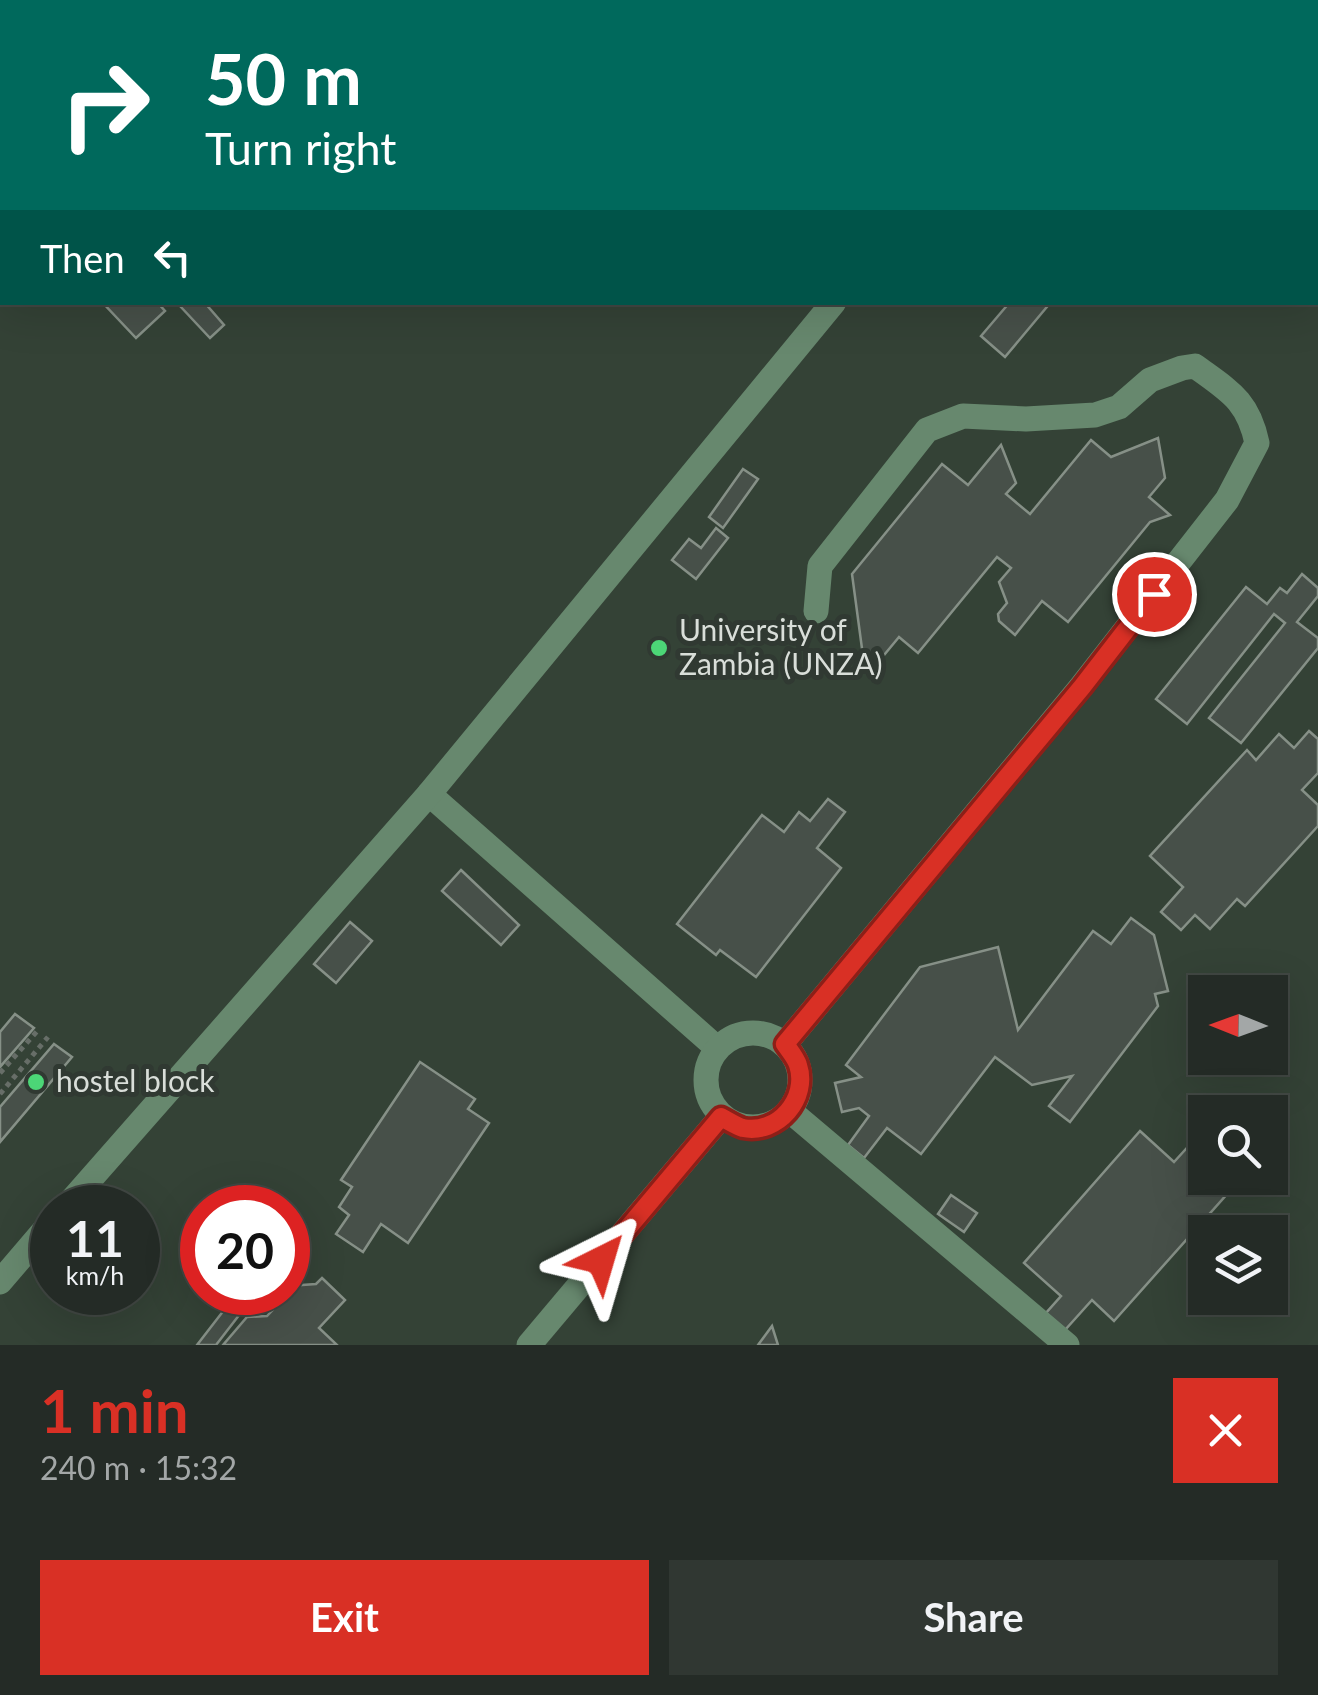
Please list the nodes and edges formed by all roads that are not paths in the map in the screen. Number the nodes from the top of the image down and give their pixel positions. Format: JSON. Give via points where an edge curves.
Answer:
{"nodes":[{"id":1,"x":832,"y":305,"type":"edge"},
{"id":2,"x":816,"y":611,"type":"dead end"},
{"id":3,"x":429,"y":794,"type":"junction"},
{"id":4,"x":785,"y":1044,"type":"junction"},
{"id":5,"x":718,"y":1048,"type":"junction"},
{"id":6,"x":790,"y":1111,"type":"junction"},
{"id":7,"x":721,"y":1117,"type":"junction"},
{"id":8,"x":84,"y":1185,"type":"edge"},
{"id":9,"x":30,"y":1248,"type":"edge"},
{"id":10,"x":0,"y":1282,"type":"edge"},
{"id":11,"x":529,"y":1345,"type":"edge"},
{"id":12,"x":1067,"y":1345,"type":"edge"}],
"edges":[{"from":1,"to":3,"type":"lane"},
{"from":2,"to":4,"type":"lane","via":[[820,566],[927,430],[963,416],[1095,415],[1120,407],[1150,380],[1196,366],[1241,400],[1252,419],[1258,443],[1227,500],[1082,687]]},
{"from":3,"to":5,"type":"lane"},
{"from":3,"to":8,"type":"lane"},
{"from":4,"to":5,"type":"lane","via":[[762,1033],[738,1034]]},
{"from":4,"to":6,"type":"lane","via":[[798,1064],[800,1089]]},
{"from":5,"to":7,"type":"lane","via":[[706,1070],[707,1096]]},
{"from":6,"to":7,"type":"lane","via":[[769,1126],[744,1128]]},
{"from":6,"to":12,"type":"lane"},
{"from":7,"to":11,"type":"lane"},
{"from":9,"to":10,"type":"lane"}]}
